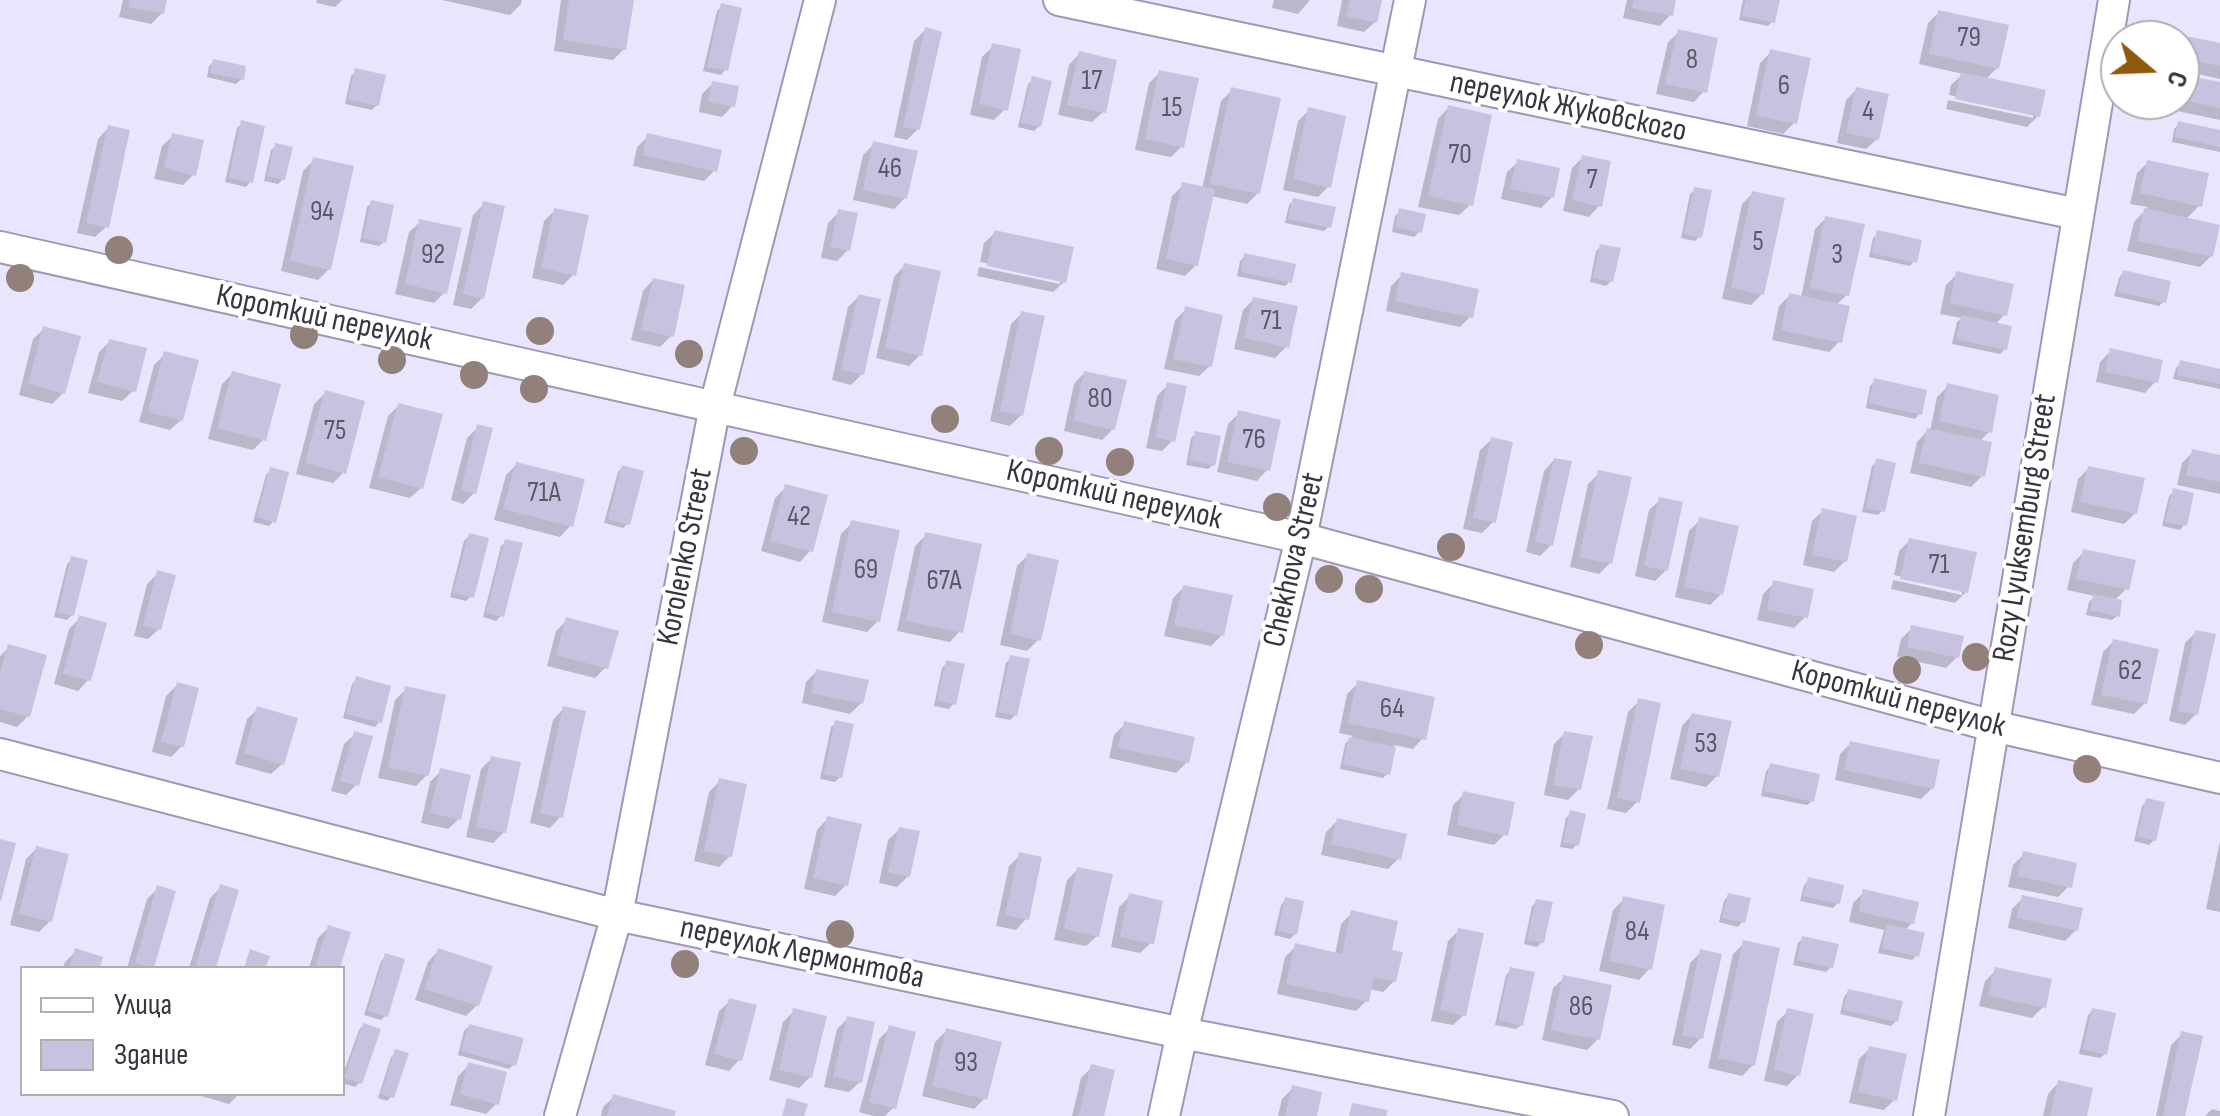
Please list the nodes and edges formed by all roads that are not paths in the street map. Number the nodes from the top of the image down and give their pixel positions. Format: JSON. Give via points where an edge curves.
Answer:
{"nodes":[{"id":1,"x":820,"y":0,"type":"edge"},
{"id":2,"x":1059,"y":0,"type":"edge"},
{"id":3,"x":1410,"y":0,"type":"edge"},
{"id":4,"x":2114,"y":0,"type":"edge"},
{"id":5,"x":1396,"y":72,"type":"junction"},
{"id":6,"x":2077,"y":214,"type":"junction"},
{"id":7,"x":0,"y":247,"type":"edge"},
{"id":8,"x":716,"y":406,"type":"junction"},
{"id":9,"x":1302,"y":538,"type":"junction"},
{"id":10,"x":1993,"y":726,"type":"junction"},
{"id":11,"x":0,"y":754,"type":"edge"},
{"id":12,"x":2220,"y":778,"type":"edge"},
{"id":13,"x":617,"y":915,"type":"junction"},
{"id":14,"x":1182,"y":1033,"type":"junction"},
{"id":15,"x":560,"y":1116,"type":"edge"},
{"id":16,"x":1164,"y":1116,"type":"edge"},
{"id":17,"x":1613,"y":1116,"type":"edge"},
{"id":18,"x":1929,"y":1116,"type":"edge"}],
"edges":[{"from":1,"to":8,"type":"street","name":"Korolenko Street"},
{"from":2,"to":5,"type":"street","name":"переулок Жуковского"},
{"from":3,"to":5,"type":"street","name":"Chekhova Street"},
{"from":4,"to":6,"type":"street","name":"Rozy Lyuksemburg Street"},
{"from":5,"to":6,"type":"street","name":"переулок Жуковского"},
{"from":5,"to":9,"type":"street","name":"Chekhova Street"},
{"from":6,"to":10,"type":"street","name":"Rozy Lyuksemburg Street"},
{"from":7,"to":8,"type":"street","name":"Короткий переулок"},
{"from":8,"to":9,"type":"street","name":"Короткий переулок"},
{"from":8,"to":13,"type":"street","name":"Korolenko Street"},
{"from":9,"to":10,"type":"street","name":"Короткий переулок"},
{"from":9,"to":14,"type":"street","name":"Chekhova Street"},
{"from":10,"to":12,"type":"street","name":"Короткий переулок"},
{"from":10,"to":18,"type":"street","name":"Rozy Lyuksemburg Street"},
{"from":11,"to":13,"type":"street","name":"переулок Лермонтова"},
{"from":13,"to":14,"type":"street","name":"переулок Лермонтова"},
{"from":13,"to":15,"type":"street","name":"Korolenko Street"},
{"from":14,"to":16,"type":"street","name":"Chekhova Street"},
{"from":14,"to":17,"type":"street","name":"переулок Лермонтова"}]}
